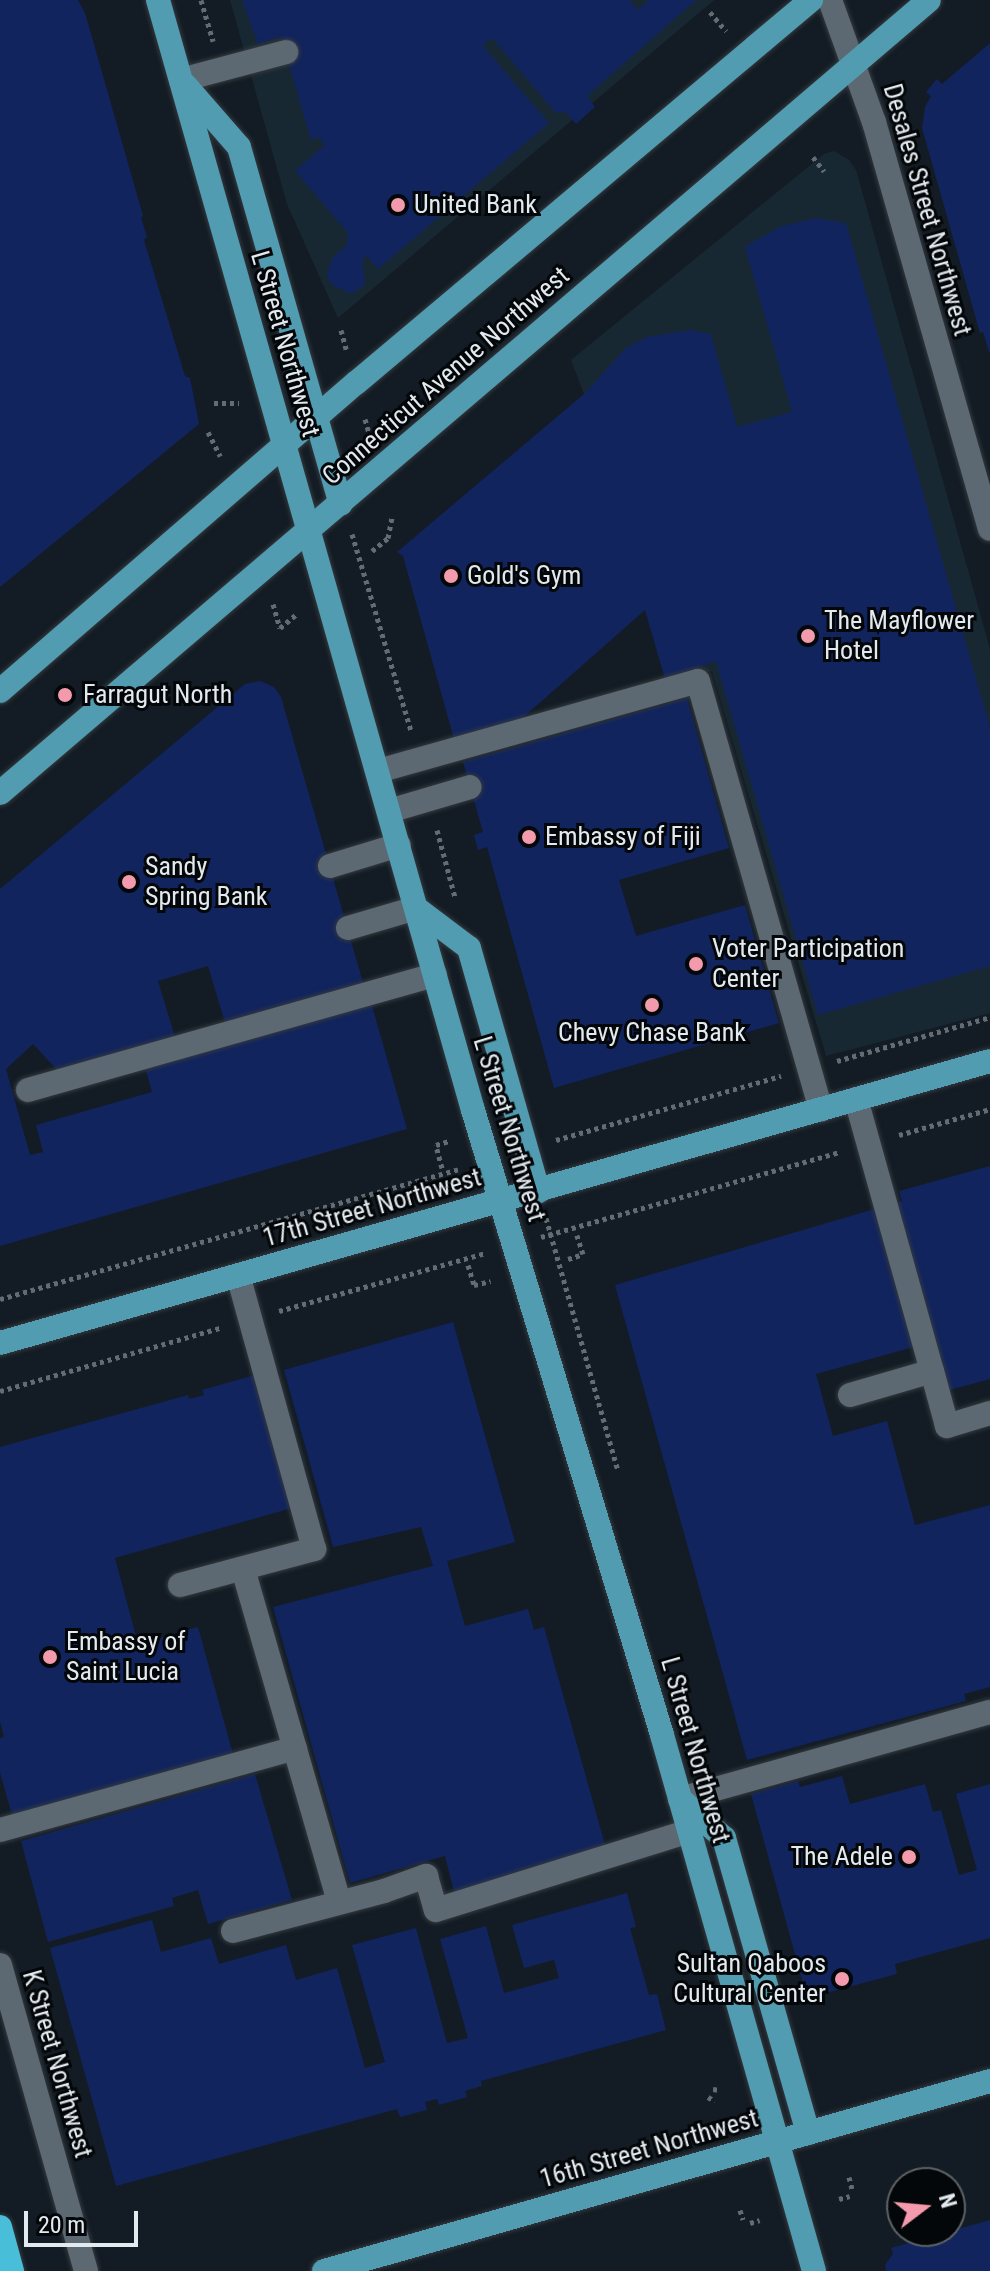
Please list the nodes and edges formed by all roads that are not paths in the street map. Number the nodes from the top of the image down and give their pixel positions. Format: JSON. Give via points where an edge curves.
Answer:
{"nodes":[{"id":1,"x":158,"y":0,"type":"edge"},
{"id":2,"x":811,"y":0,"type":"edge"},
{"id":3,"x":830,"y":0,"type":"edge"},
{"id":4,"x":929,"y":0,"type":"edge"},
{"id":5,"x":286,"y":52,"type":"dead end"},
{"id":6,"x":854,"y":63,"type":"junction"},
{"id":7,"x":181,"y":80,"type":"junction"},
{"id":8,"x":317,"y":418,"type":"junction"},
{"id":9,"x":285,"y":446,"type":"junction"},
{"id":10,"x":341,"y":504,"type":"junction"},
{"id":11,"x":990,"y":529,"type":"edge"},
{"id":12,"x":309,"y":530,"type":"junction"},
{"id":13,"x":0,"y":691,"type":"edge"},
{"id":14,"x":378,"y":771,"type":"junction"},
{"id":15,"x":470,"y":787,"type":"dead end"},
{"id":16,"x":0,"y":793,"type":"edge"},
{"id":17,"x":389,"y":811,"type":"junction"},
{"id":18,"x":399,"y":845,"type":"junction"},
{"id":19,"x":330,"y":866,"type":"dead end"},
{"id":20,"x":416,"y":908,"type":"junction"},
{"id":21,"x":348,"y":928,"type":"dead end"},
{"id":22,"x":435,"y":975,"type":"junction"},
{"id":23,"x":990,"y":1061,"type":"edge"},
{"id":24,"x":28,"y":1090,"type":"dead end"},
{"id":25,"x":856,"y":1099,"type":"junction"},
{"id":26,"x":821,"y":1110,"type":"junction"},
{"id":27,"x":538,"y":1191,"type":"junction"},
{"id":28,"x":502,"y":1201,"type":"junction"},
{"id":29,"x":238,"y":1275,"type":"junction"},
{"id":30,"x":0,"y":1343,"type":"edge"},
{"id":31,"x":932,"y":1371,"type":"junction"},
{"id":32,"x":850,"y":1395,"type":"dead end"},
{"id":33,"x":990,"y":1413,"type":"edge"},
{"id":34,"x":243,"y":1569,"type":"junction"},
{"id":35,"x":180,"y":1585,"type":"dead end"},
{"id":36,"x":990,"y":1712,"type":"edge"},
{"id":37,"x":295,"y":1748,"type":"junction"},
{"id":38,"x":680,"y":1799,"type":"junction"},
{"id":39,"x":0,"y":1830,"type":"edge"},
{"id":40,"x":689,"y":1831,"type":"junction"},
{"id":41,"x":339,"y":1902,"type":"junction"},
{"id":42,"x":233,"y":1931,"type":"dead end"},
{"id":43,"x":0,"y":1965,"type":"edge"},
{"id":44,"x":990,"y":2081,"type":"edge"},
{"id":45,"x":808,"y":2133,"type":"junction"},
{"id":46,"x":777,"y":2142,"type":"junction"},
{"id":47,"x":0,"y":2227,"type":"edge"},
{"id":48,"x":12,"y":2271,"type":"edge"},
{"id":49,"x":86,"y":2271,"type":"edge"},
{"id":50,"x":324,"y":2271,"type":"edge"},
{"id":51,"x":814,"y":2271,"type":"edge"}],
"edges":[{"from":1,"to":7,"type":"main road","name":"L Street Northwest"},
{"from":2,"to":8,"type":"main road","name":"Connecticut Avenue Northwest"},
{"from":3,"to":6,"type":"street","name":"Desales Street Northwest"},
{"from":4,"to":6,"type":"main road","name":"Connecticut Avenue Northwest"},
{"from":5,"to":7,"type":"street"},
{"from":6,"to":10,"type":"main road","name":"Connecticut Avenue Northwest"},
{"from":6,"to":11,"type":"street","name":"Desales Street Northwest"},
{"from":7,"to":8,"type":"main road","via":[[239,147]]},
{"from":7,"to":9,"type":"main road","name":"L Street Northwest"},
{"from":8,"to":9,"type":"main road","name":"Connecticut Avenue Northwest"},
{"from":8,"to":10,"type":"main road"},
{"from":9,"to":12,"type":"main road","name":"L Street Northwest"},
{"from":9,"to":13,"type":"main road","name":"Connecticut Avenue Northwest"},
{"from":10,"to":12,"type":"main road","name":"Connecticut Avenue Northwest"},
{"from":12,"to":14,"type":"main road","name":"L Street Northwest"},
{"from":12,"to":16,"type":"main road","name":"Connecticut Avenue Northwest"},
{"from":14,"to":17,"type":"main road","name":"L Street Northwest"},
{"from":14,"to":26,"type":"street","via":[[698,681]]},
{"from":15,"to":17,"type":"street"},
{"from":17,"to":18,"type":"main road","name":"L Street Northwest"},
{"from":18,"to":19,"type":"street"},
{"from":18,"to":20,"type":"main road","name":"L Street Northwest"},
{"from":20,"to":21,"type":"street"},
{"from":20,"to":22,"type":"main road","name":"L Street Northwest"},
{"from":20,"to":27,"type":"main road","via":[[469,948]]},
{"from":22,"to":24,"type":"street"},
{"from":22,"to":28,"type":"main road","name":"L Street Northwest"},
{"from":23,"to":25,"type":"main road","name":"17th Street Northwest"},
{"from":25,"to":26,"type":"main road","name":"17th Street Northwest"},
{"from":25,"to":31,"type":"street"},
{"from":26,"to":27,"type":"main road","name":"17th Street Northwest"},
{"from":27,"to":28,"type":"main road","name":"17th Street Northwest"},
{"from":28,"to":29,"type":"main road","name":"17th Street Northwest"},
{"from":28,"to":38,"type":"main road","name":"L Street Northwest"},
{"from":29,"to":30,"type":"main road","name":"17th Street Northwest"},
{"from":29,"to":34,"type":"street","via":[[314,1549]]},
{"from":31,"to":32,"type":"street"},
{"from":31,"to":33,"type":"street","via":[[947,1426]]},
{"from":34,"to":35,"type":"street"},
{"from":34,"to":37,"type":"street"},
{"from":36,"to":38,"type":"street"},
{"from":37,"to":39,"type":"street"},
{"from":37,"to":41,"type":"street"},
{"from":38,"to":40,"type":"main road","name":"L Street Northwest"},
{"from":38,"to":45,"type":"main road","via":[[724,1838]]},
{"from":40,"to":41,"type":"street","via":[[436,1910],[426,1876]]},
{"from":40,"to":46,"type":"main road","name":"L Street Northwest"},
{"from":41,"to":42,"type":"street"},
{"from":43,"to":49,"type":"street","name":"K Street Northwest"},
{"from":44,"to":45,"type":"main road","name":"16th Street Northwest"},
{"from":45,"to":46,"type":"main road","name":"16th Street Northwest"},
{"from":46,"to":50,"type":"main road","name":"16th Street Northwest"},
{"from":46,"to":51,"type":"main road","name":"L Street Northwest"},
{"from":47,"to":48,"type":"highway"}]}
